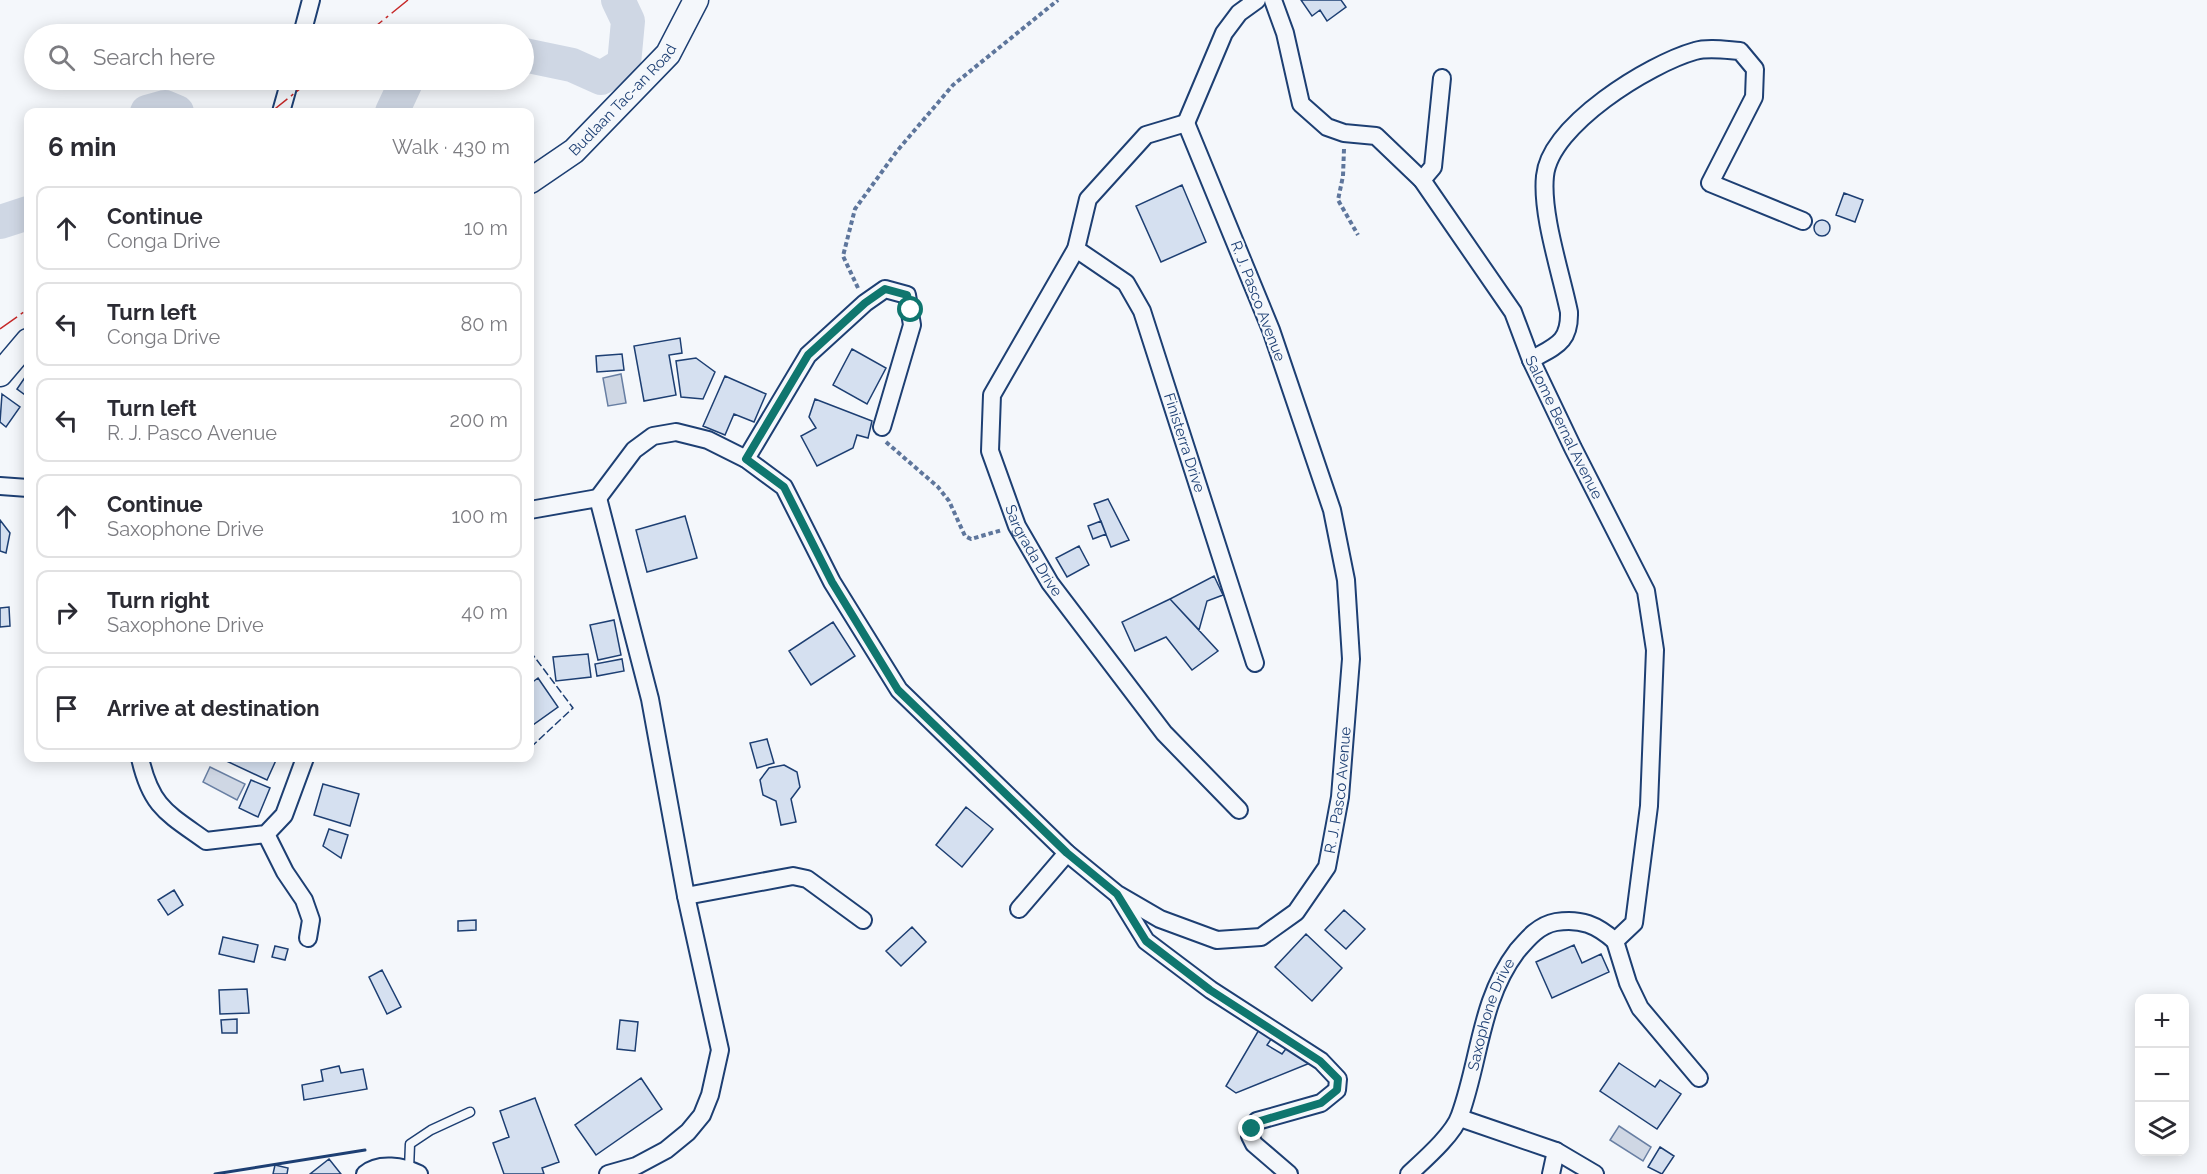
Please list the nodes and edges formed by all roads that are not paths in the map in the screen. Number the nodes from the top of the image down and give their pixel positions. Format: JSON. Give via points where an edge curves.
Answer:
{"nodes":[{"id":1,"x":311,"y":0,"type":"edge"},
{"id":2,"x":696,"y":0,"type":"edge"},
{"id":3,"x":1257,"y":0,"type":"edge"},
{"id":4,"x":1273,"y":0,"type":"edge"},
{"id":5,"x":305,"y":24,"type":"edge"},
{"id":6,"x":1443,"y":78,"type":"dead end"},
{"id":7,"x":287,"y":90,"type":"edge"},
{"id":8,"x":282,"y":108,"type":"edge"},
{"id":9,"x":1186,"y":123,"type":"junction"},
{"id":10,"x":534,"y":178,"type":"edge"},
{"id":11,"x":1422,"y":180,"type":"junction"},
{"id":12,"x":1803,"y":221,"type":"dead end"},
{"id":13,"x":1076,"y":249,"type":"junction"},
{"id":14,"x":24,"y":346,"type":"edge"},
{"id":15,"x":1531,"y":360,"type":"junction"},
{"id":16,"x":0,"y":374,"type":"edge"},
{"id":17,"x":882,"y":427,"type":"road end"},
{"id":18,"x":746,"y":459,"type":"junction"},
{"id":19,"x":0,"y":486,"type":"edge"},
{"id":20,"x":24,"y":488,"type":"edge"},
{"id":21,"x":598,"y":498,"type":"junction"},
{"id":22,"x":534,"y":509,"type":"edge"},
{"id":23,"x":1255,"y":663,"type":"dead end"},
{"id":24,"x":141,"y":762,"type":"edge"},
{"id":25,"x":304,"y":762,"type":"edge"},
{"id":26,"x":1239,"y":810,"type":"dead end"},
{"id":27,"x":266,"y":834,"type":"junction"},
{"id":28,"x":1067,"y":853,"type":"junction"},
{"id":29,"x":1117,"y":894,"type":"junction"},
{"id":30,"x":686,"y":896,"type":"junction"},
{"id":31,"x":1019,"y":909,"type":"dead end"},
{"id":32,"x":863,"y":920,"type":"dead end"},
{"id":33,"x":308,"y":938,"type":"dead end"},
{"id":34,"x":1615,"y":941,"type":"junction"},
{"id":35,"x":1699,"y":1078,"type":"dead end"},
{"id":36,"x":470,"y":1112,"type":"dead end"},
{"id":37,"x":1460,"y":1118,"type":"junction"},
{"id":38,"x":1556,"y":1151,"type":"junction"},
{"id":39,"x":414,"y":1172,"type":"edge"},
{"id":40,"x":365,"y":1174,"type":"edge"},
{"id":41,"x":609,"y":1174,"type":"edge"},
{"id":42,"x":1289,"y":1174,"type":"edge"},
{"id":43,"x":1409,"y":1174,"type":"edge"},
{"id":44,"x":1551,"y":1174,"type":"edge"},
{"id":45,"x":1595,"y":1174,"type":"edge"}],
"edges":[{"from":1,"to":5,"type":"street"},
{"from":2,"to":10,"type":"street","name":"Budlaan Tac-an Road","via":[[668,54],[574,151]]},
{"from":3,"to":9,"type":"street","via":[[1239,13],[1224,33]]},
{"from":4,"to":11,"type":"street","name":"Salome Bernal Avenue","via":[[1285,33],[1301,104],[1327,127],[1376,136]]},
{"from":6,"to":11,"type":"street","via":[[1433,167]]},
{"from":7,"to":8,"type":"street"},
{"from":9,"to":13,"type":"street","name":"Sargrada Drive","via":[[1146,135],[1088,199]]},
{"from":9,"to":29,"type":"street","name":"R. J. Pasco Avenue","via":[[1271,330],[1332,510],[1346,580],[1351,659],[1341,797],[1327,867],[1296,912],[1261,937],[1217,940],[1160,919]]},
{"from":11,"to":15,"type":"street","name":"Salome Bernal Avenue","via":[[1513,312]]},
{"from":12,"to":15,"type":"street","via":[[1710,183],[1754,97],[1755,69],[1740,51],[1697,50],[1664,63],[1614,92],[1578,122],[1554,151],[1545,174],[1544,200],[1569,325],[1563,342]]},
{"from":13,"to":23,"type":"street","name":"Finisterra Drive","via":[[1126,283],[1142,311]]},
{"from":13,"to":26,"type":"street","name":"Sargrada Drive","via":[[992,396],[990,451],[1017,526],[1050,583],[1164,733]]},
{"from":14,"to":16,"type":"street"},
{"from":15,"to":34,"type":"street","name":"Salome Bernal Avenue","via":[[1637,571],[1651,614],[1654,709],[1640,894],[1634,923]]},
{"from":17,"to":18,"type":"street","via":[[912,325],[907,295],[885,289],[808,355]]},
{"from":18,"to":21,"type":"street","name":"R. J. Pasco Avenue","via":[[708,440],[676,432],[652,436],[634,450]]},
{"from":18,"to":28,"type":"street","name":"R. J. Pasco Avenue","via":[[784,487],[832,582],[898,690]]},
{"from":19,"to":20,"type":"street"},
{"from":21,"to":22,"type":"street"},
{"from":21,"to":30,"type":"street","via":[[650,699]]},
{"from":24,"to":27,"type":"street","via":[[158,805],[206,841]]},
{"from":25,"to":27,"type":"street","via":[[284,815]]},
{"from":27,"to":33,"type":"street","via":[[304,900],[311,920]]},
{"from":28,"to":29,"type":"street","name":"R. J. Pasco Avenue"},
{"from":28,"to":31,"type":"street"},
{"from":29,"to":42,"type":"street","via":[[1146,941],[1210,990],[1320,1061],[1338,1079],[1337,1090],[1321,1103],[1257,1122],[1252,1129],[1254,1144]]},
{"from":30,"to":32,"type":"street","via":[[793,876],[807,879]]},
{"from":30,"to":41,"type":"street","via":[[720,1050],[710,1095],[702,1115],[666,1150],[636,1166]]},
{"from":34,"to":35,"type":"street","via":[[1640,1008]]},
{"from":34,"to":37,"type":"street","name":"Saxophone Drive","via":[[1584,921],[1566,920],[1549,923],[1528,937],[1506,965],[1486,1011]]},
{"from":36,"to":39,"type":"lane","via":[[410,1144]]},
{"from":37,"to":38,"type":"street"},
{"from":37,"to":43,"type":"street","name":"Saxophone Drive"},
{"from":38,"to":44,"type":"street"},
{"from":38,"to":45,"type":"street"},
{"from":39,"to":40,"type":"street","via":[[382,1167]]}]}
